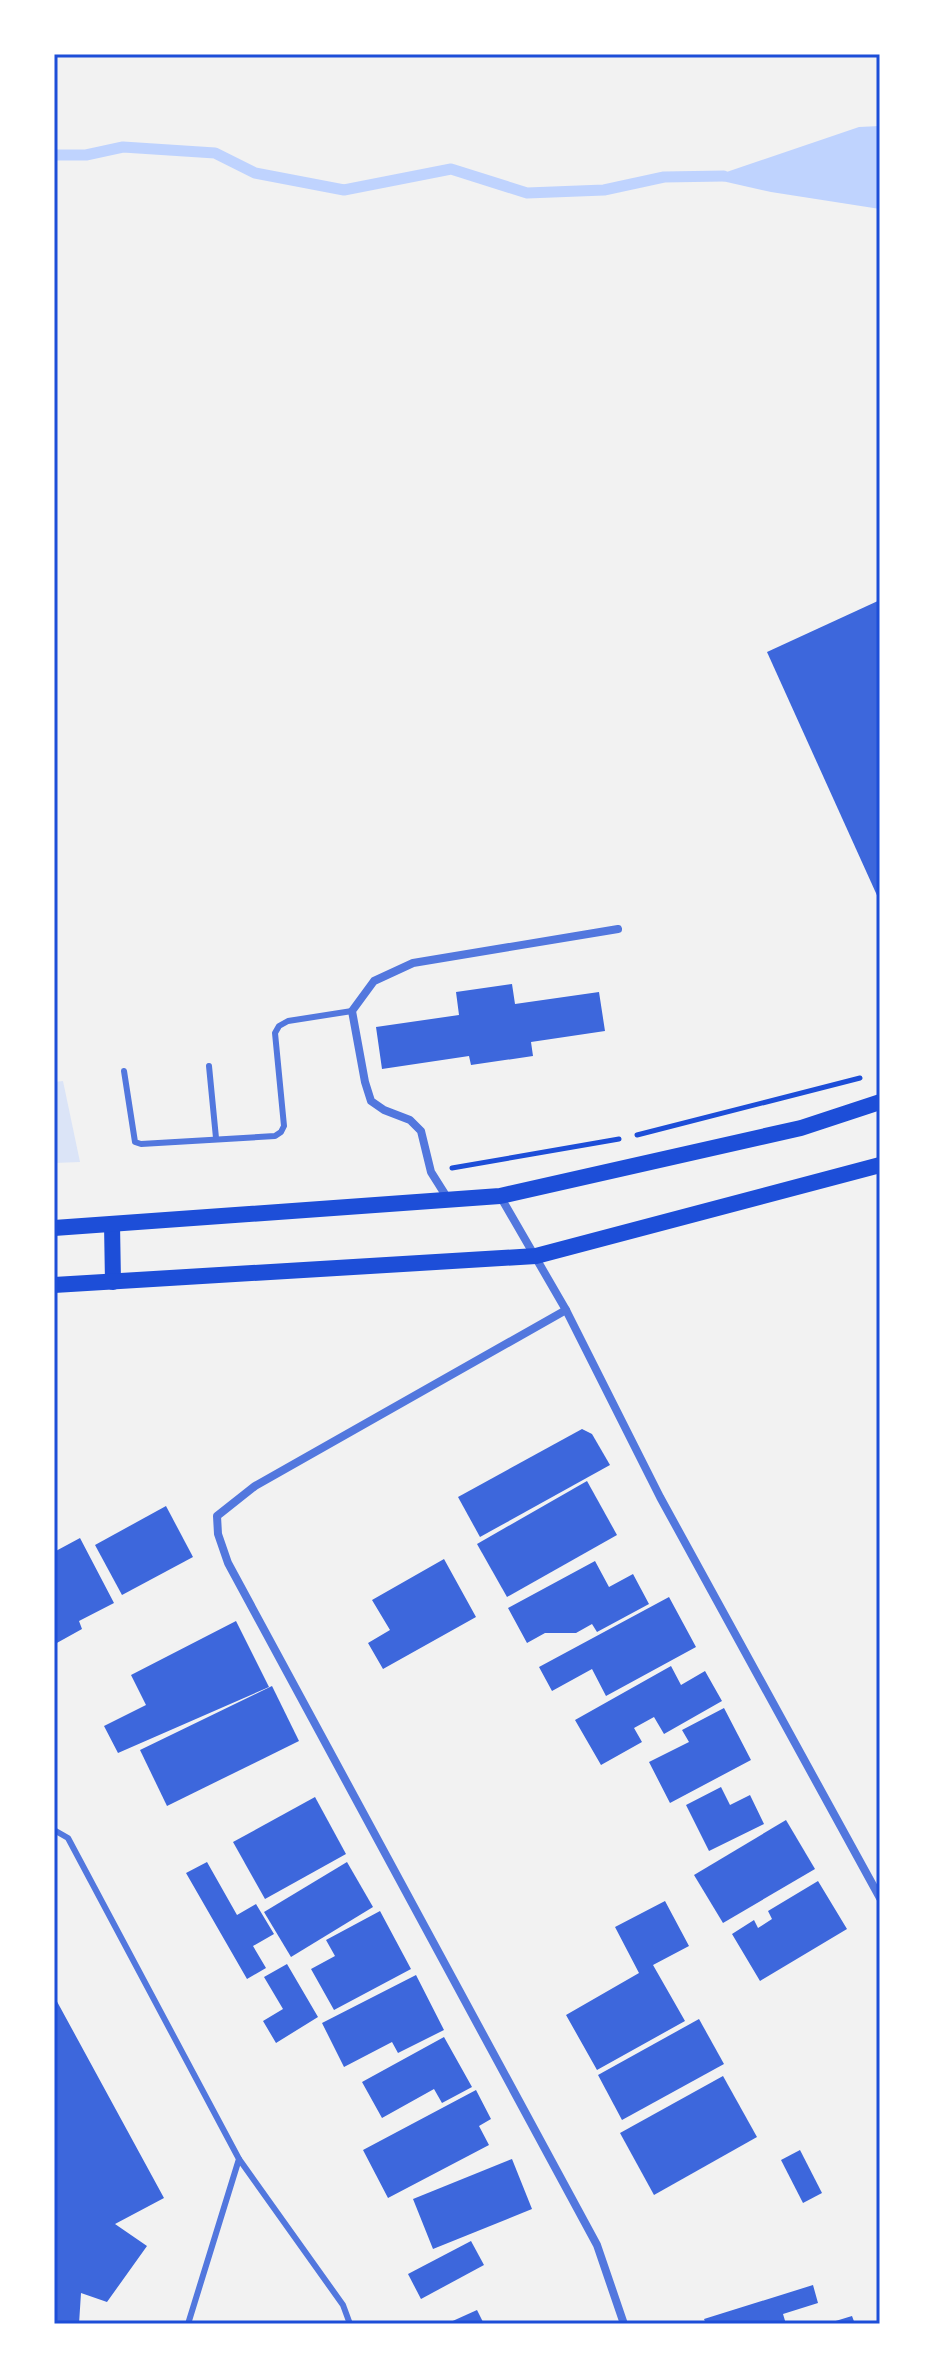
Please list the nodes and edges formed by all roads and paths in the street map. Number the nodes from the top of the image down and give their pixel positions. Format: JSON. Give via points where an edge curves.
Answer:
{"nodes":[{"id":1,"x":618,"y":929,"type":"dead end"},
{"id":2,"x":352,"y":1011,"type":"junction"},
{"id":3,"x":209,"y":1066,"type":"dead end"},
{"id":4,"x":124,"y":1071,"type":"dead end"},
{"id":5,"x":867,"y":1076,"type":"dead end"},
{"id":6,"x":880,"y":1102,"type":"edge"},
{"id":7,"x":216,"y":1138,"type":"junction"},
{"id":8,"x":880,"y":1165,"type":"edge"},
{"id":9,"x":431,"y":1172,"type":"junction"},
{"id":10,"x":500,"y":1196,"type":"junction"},
{"id":11,"x":448,"y":1200,"type":"junction"},
{"id":12,"x":112,"y":1224,"type":"junction"},
{"id":13,"x":54,"y":1228,"type":"edge"},
{"id":14,"x":536,"y":1256,"type":"junction"},
{"id":15,"x":113,"y":1282,"type":"junction"},
{"id":16,"x":54,"y":1285,"type":"edge"},
{"id":17,"x":566,"y":1310,"type":"junction"},
{"id":18,"x":54,"y":1830,"type":"edge"},
{"id":19,"x":880,"y":1896,"type":"edge"},
{"id":20,"x":239,"y":2159,"type":"junction"},
{"id":21,"x":188,"y":2324,"type":"edge"},
{"id":22,"x":350,"y":2324,"type":"edge"},
{"id":23,"x":624,"y":2324,"type":"edge"}],
"edges":[{"from":1,"to":2,"type":"street","via":[[413,963],[374,981]]},
{"from":2,"to":7,"type":"lane","via":[[279,1026],[275,1033],[281,1132]]},
{"from":2,"to":9,"type":"street","via":[[371,1101],[421,1131]]},
{"from":3,"to":7,"type":"lane"},
{"from":4,"to":7,"type":"lane","via":[[135,1142]]},
{"from":5,"to":9,"type":"path","via":[[625,1138]]},
{"from":6,"to":10,"type":"main road","via":[[801,1128]]},
{"from":8,"to":14,"type":"main road"},
{"from":9,"to":11,"type":"street"},
{"from":10,"to":11,"type":"main road"},
{"from":10,"to":14,"type":"street"},
{"from":11,"to":12,"type":"main road"},
{"from":12,"to":13,"type":"main road"},
{"from":12,"to":15,"type":"main road"},
{"from":14,"to":15,"type":"main road"},
{"from":14,"to":17,"type":"street"},
{"from":15,"to":16,"type":"main road"},
{"from":17,"to":19,"type":"street","via":[[660,1497]]},
{"from":17,"to":23,"type":"street","via":[[255,1486],[217,1516],[218,1534],[228,1563],[597,2245]]},
{"from":18,"to":20,"type":"lane","via":[[68,1838]]},
{"from":20,"to":21,"type":"lane"},
{"from":20,"to":22,"type":"lane","via":[[343,2305]]}]}
